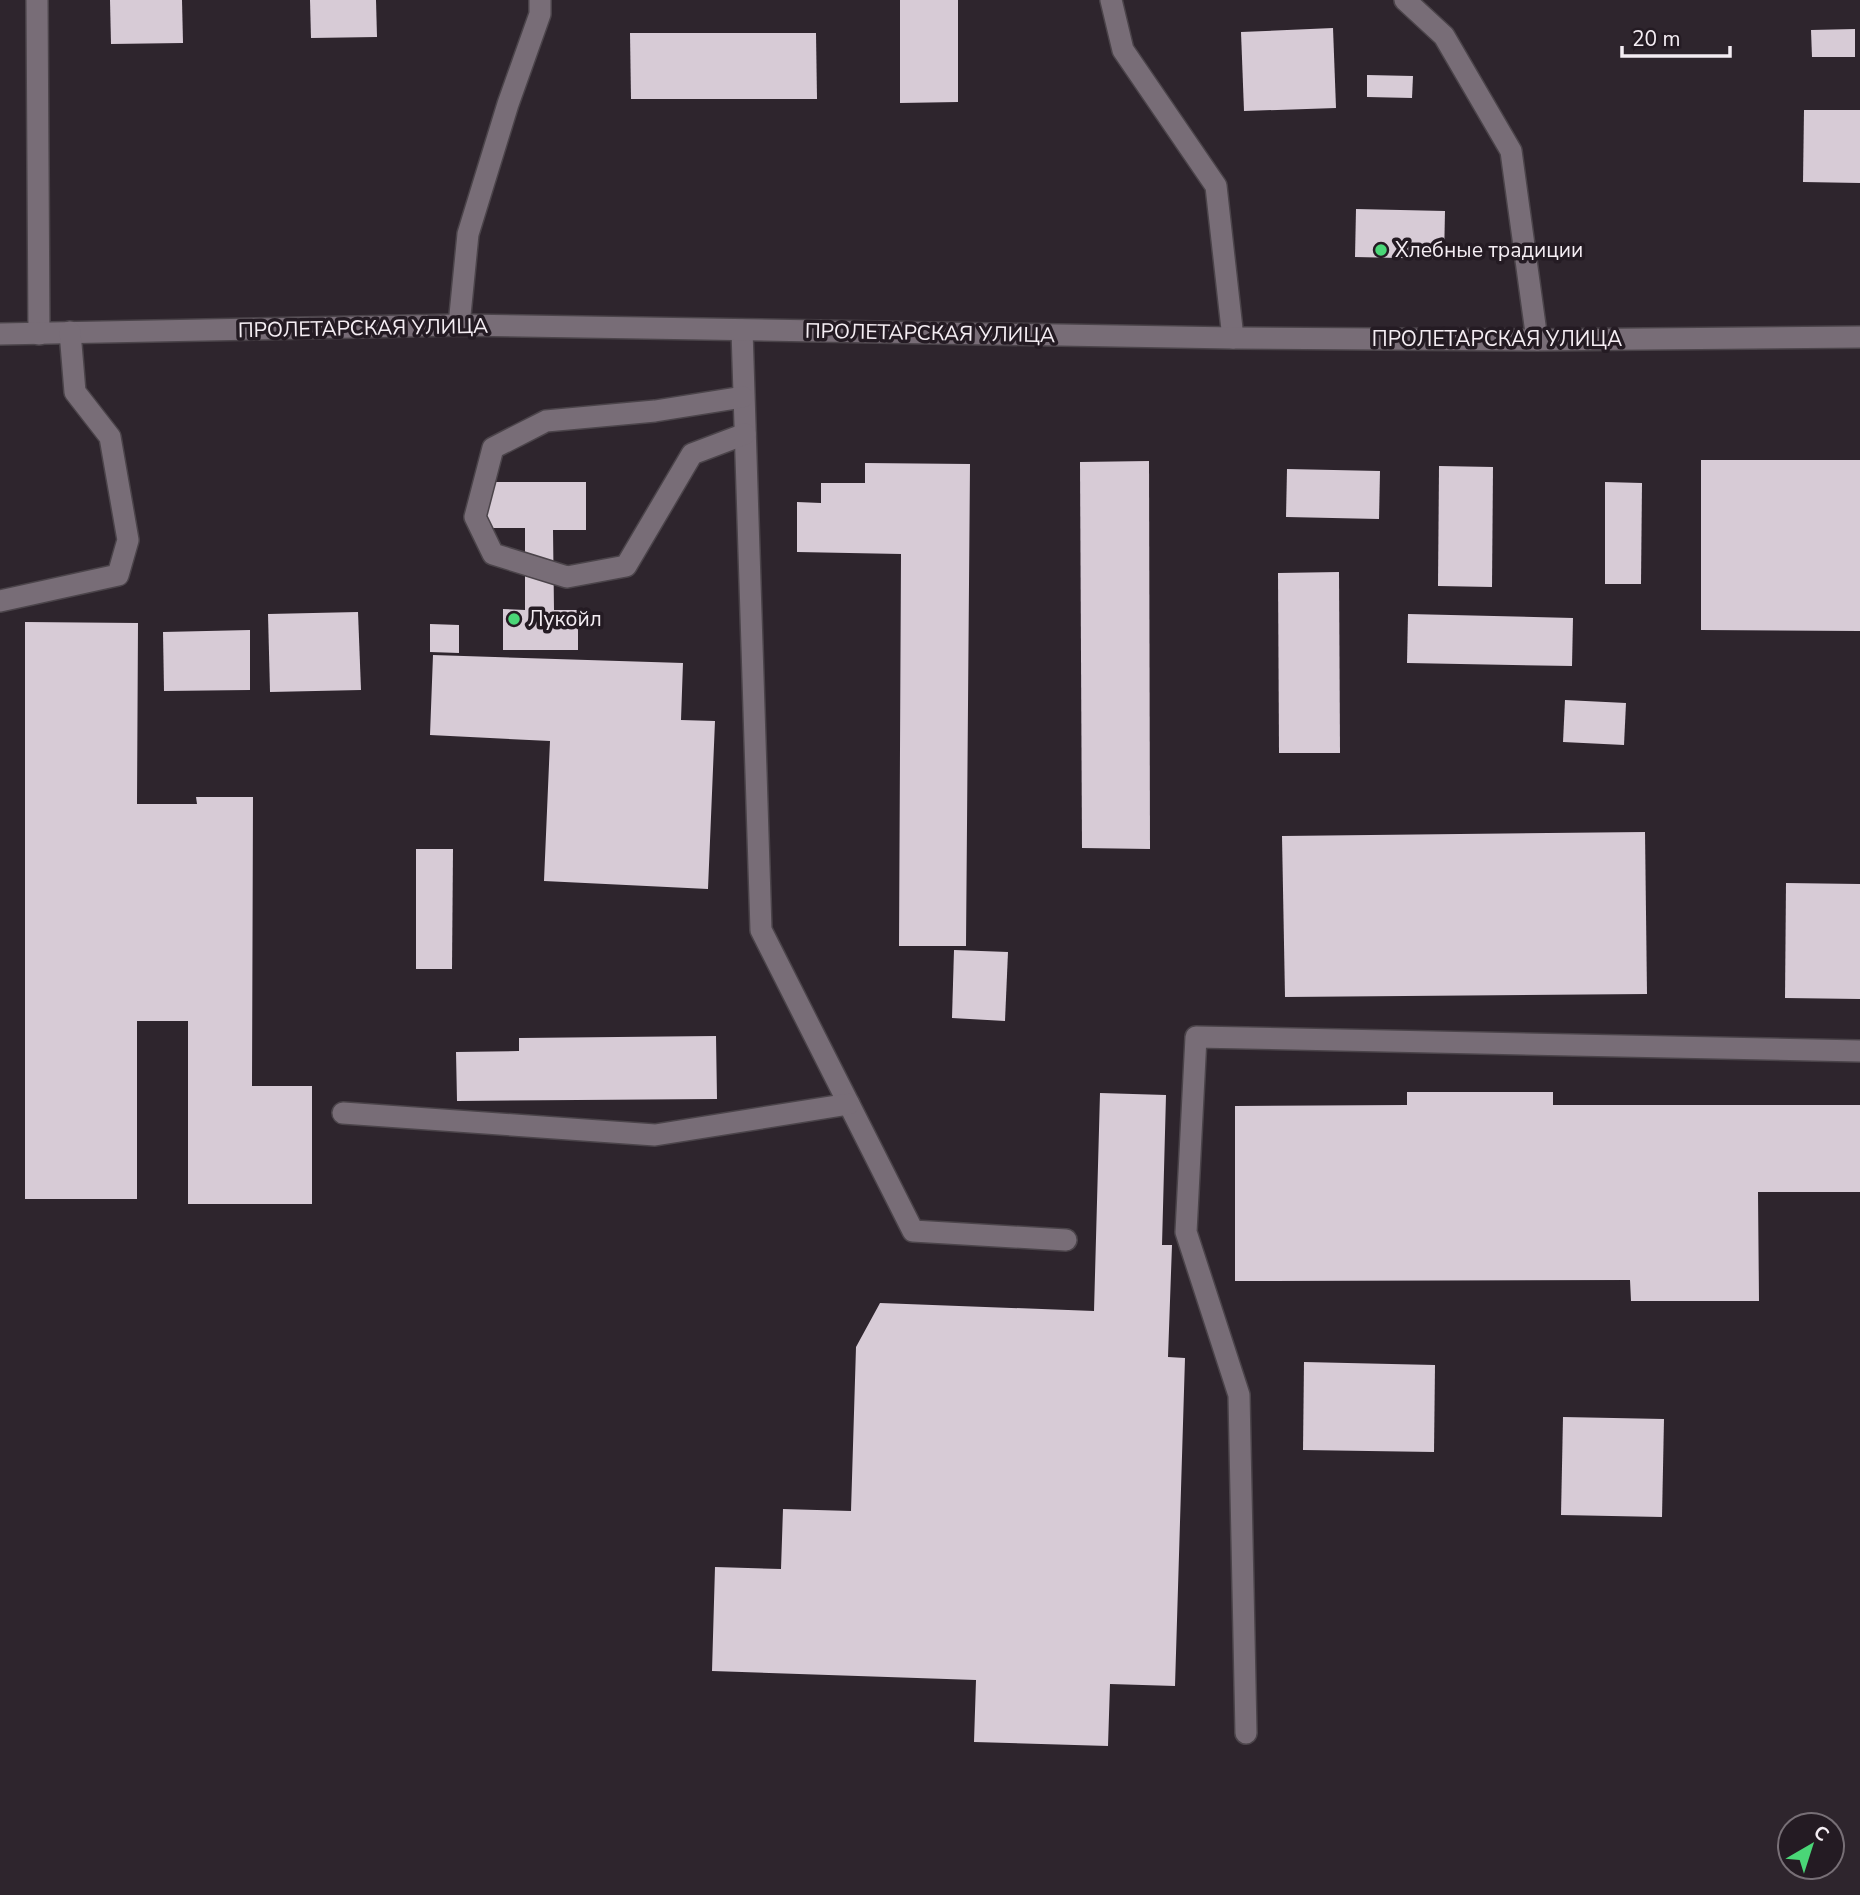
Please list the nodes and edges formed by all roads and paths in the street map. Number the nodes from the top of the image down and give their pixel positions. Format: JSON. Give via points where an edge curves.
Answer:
{"nodes":[{"id":1,"x":37,"y":0,"type":"edge"},
{"id":2,"x":540,"y":0,"type":"edge"},
{"id":3,"x":1111,"y":0,"type":"edge"},
{"id":4,"x":1405,"y":0,"type":"edge"},
{"id":5,"x":459,"y":325,"type":"junction"},
{"id":6,"x":741,"y":330,"type":"junction"},
{"id":7,"x":70,"y":332,"type":"junction"},
{"id":8,"x":0,"y":334,"type":"edge"},
{"id":9,"x":39,"y":334,"type":"junction"},
{"id":10,"x":1860,"y":337,"type":"edge"},
{"id":11,"x":1233,"y":338,"type":"junction"},
{"id":12,"x":1537,"y":340,"type":"junction"},
{"id":13,"x":743,"y":397,"type":"junction"},
{"id":14,"x":745,"y":434,"type":"junction"},
{"id":15,"x":0,"y":601,"type":"edge"},
{"id":16,"x":1860,"y":1051,"type":"edge"},
{"id":17,"x":849,"y":1104,"type":"junction"},
{"id":18,"x":343,"y":1113,"type":"dead end"},
{"id":19,"x":1066,"y":1240,"type":"dead end"},
{"id":20,"x":1246,"y":1733,"type":"dead end"}],
"edges":[{"from":1,"to":9,"type":"street"},
{"from":2,"to":5,"type":"street","via":[[540,14],[468,234]]},
{"from":3,"to":11,"type":"street","via":[[1123,51],[1216,186]]},
{"from":4,"to":12,"type":"street","via":[[1444,36],[1511,152]]},
{"from":5,"to":6,"type":"street","name":"ПРОЛЕТАРСКАЯ УЛИЦА"},
{"from":5,"to":7,"type":"street","name":"ПРОЛЕТАРСКАЯ УЛИЦА"},
{"from":6,"to":11,"type":"street","name":"ПРОЛЕТАРСКАЯ УЛИЦА"},
{"from":6,"to":13,"type":"street"},
{"from":7,"to":9,"type":"street","name":"ПРОЛЕТАРСКАЯ УЛИЦА"},
{"from":7,"to":15,"type":"street","via":[[75,392],[110,436],[128,540],[117,575]]},
{"from":8,"to":9,"type":"street","name":"ПРОЛЕТАРСКАЯ УЛИЦА"},
{"from":10,"to":12,"type":"street","name":"ПРОЛЕТАРСКАЯ УЛИЦА"},
{"from":11,"to":12,"type":"street","name":"ПРОЛЕТАРСКАЯ УЛИЦА"},
{"from":13,"to":14,"type":"street"},
{"from":13,"to":14,"type":"street","via":[[546,421],[493,448],[475,517],[493,554],[567,577],[626,566],[692,454]]},
{"from":14,"to":17,"type":"street","via":[[761,930]]},
{"from":16,"to":20,"type":"street","via":[[1196,1037],[1186,1232],[1239,1395]]},
{"from":17,"to":18,"type":"street","via":[[655,1135]]},
{"from":17,"to":19,"type":"street","via":[[913,1231]]}]}
